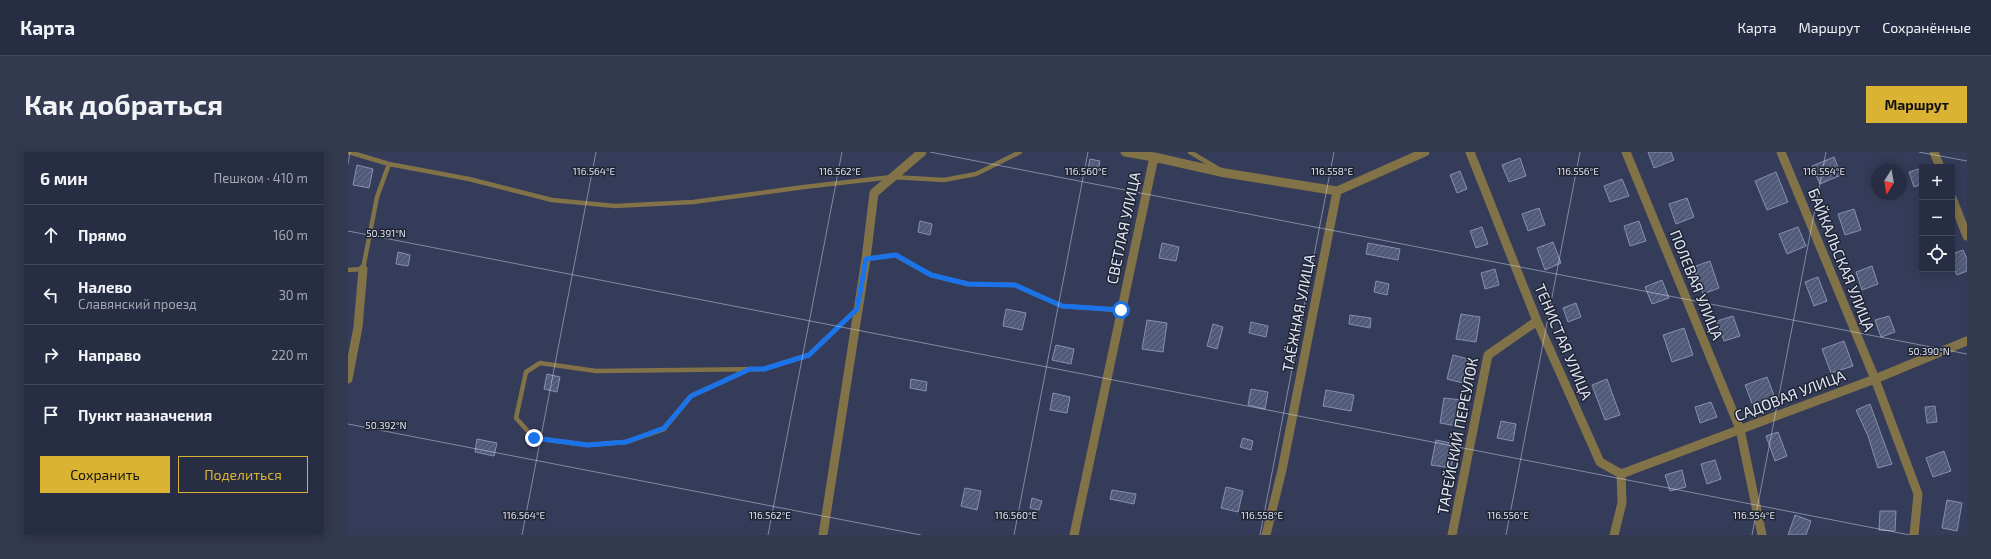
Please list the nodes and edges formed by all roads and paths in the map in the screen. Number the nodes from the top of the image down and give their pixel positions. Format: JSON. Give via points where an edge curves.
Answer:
{"nodes":[{"id":1,"x":349,"y":152,"type":"edge"},
{"id":2,"x":922,"y":152,"type":"edge"},
{"id":3,"x":1020,"y":152,"type":"edge"},
{"id":4,"x":1126,"y":152,"type":"edge"},
{"id":5,"x":1190,"y":152,"type":"edge"},
{"id":6,"x":1425,"y":152,"type":"edge"},
{"id":7,"x":1470,"y":152,"type":"edge"},
{"id":8,"x":1626,"y":152,"type":"edge"},
{"id":9,"x":1781,"y":152,"type":"edge"},
{"id":10,"x":1934,"y":152,"type":"edge"},
{"id":11,"x":1154,"y":157,"type":"junction"},
{"id":12,"x":389,"y":164,"type":"junction"},
{"id":13,"x":1939,"y":164,"type":"edge"},
{"id":14,"x":1225,"y":173,"type":"junction"},
{"id":15,"x":892,"y":177,"type":"junction"},
{"id":16,"x":1337,"y":191,"type":"junction"},
{"id":17,"x":1953,"y":200,"type":"edge"},
{"id":18,"x":1967,"y":236,"type":"edge"},
{"id":19,"x":866,"y":259,"type":"junction"},
{"id":20,"x":363,"y":269,"type":"junction"},
{"id":21,"x":348,"y":270,"type":"edge"},
{"id":22,"x":857,"y":309,"type":"junction"},
{"id":23,"x":1121,"y":310,"type":"junction"},
{"id":24,"x":1537,"y":320,"type":"junction"},
{"id":25,"x":1967,"y":341,"type":"edge"},
{"id":26,"x":750,"y":369,"type":"junction"},
{"id":27,"x":348,"y":378,"type":"edge"},
{"id":28,"x":1875,"y":379,"type":"junction"},
{"id":29,"x":1740,"y":429,"type":"junction"},
{"id":30,"x":1621,"y":474,"type":"junction"},
{"id":31,"x":823,"y":535,"type":"edge"},
{"id":32,"x":1074,"y":535,"type":"edge"},
{"id":33,"x":1266,"y":535,"type":"edge"},
{"id":34,"x":1452,"y":535,"type":"edge"},
{"id":35,"x":1614,"y":535,"type":"edge"},
{"id":36,"x":1762,"y":535,"type":"edge"},
{"id":37,"x":1914,"y":535,"type":"edge"}],
"edges":[{"from":1,"to":12,"type":"lane"},
{"from":2,"to":15,"type":"street"},
{"from":3,"to":15,"type":"lane","via":[[976,174],[944,180]]},
{"from":4,"to":11,"type":"street"},
{"from":5,"to":14,"type":"lane"},
{"from":6,"to":16,"type":"street"},
{"from":7,"to":24,"type":"street","name":"ТЕНИСТАЯ УЛИЦА"},
{"from":8,"to":29,"type":"street","name":"ПОЛЕВАЯ УЛИЦА"},
{"from":9,"to":28,"type":"street","name":"БАЙКАЛЬСКАЯ УЛИЦА"},
{"from":10,"to":13,"type":"street"},
{"from":11,"to":14,"type":"street","name":"СВЕТЛАЯ УЛИЦА"},
{"from":11,"to":23,"type":"street","name":"СВЕТЛАЯ УЛИЦА"},
{"from":12,"to":15,"type":"lane","via":[[469,179],[552,200],[615,206],[693,202]]},
{"from":12,"to":20,"type":"lane","via":[[377,196]]},
{"from":14,"to":16,"type":"street","name":"СВЕТЛАЯ УЛИЦА"},
{"from":15,"to":19,"type":"street","via":[[874,193]]},
{"from":16,"to":33,"type":"street","name":"ТАЁЖНАЯ УЛИЦА","via":[[1282,470]]},
{"from":17,"to":18,"type":"street"},
{"from":19,"to":22,"type":"street"},
{"from":19,"to":23,"type":"lane","via":[[896,255],[931,275],[968,284],[1015,285],[1062,306]]},
{"from":20,"to":21,"type":"lane"},
{"from":20,"to":27,"type":"street","via":[[358,327]]},
{"from":22,"to":26,"type":"lane","via":[[809,355],[764,369]]},
{"from":22,"to":31,"type":"street"},
{"from":23,"to":32,"type":"street","name":"СВЕТЛАЯ УЛИЦА"},
{"from":24,"to":30,"type":"street","name":"ТЕНИСТАЯ УЛИЦА","via":[[1600,462]]},
{"from":24,"to":34,"type":"street","name":"ТАРЕЙСКИЙ ПЕРЕУЛОК","via":[[1488,355]]},
{"from":25,"to":28,"type":"street","name":"САДОВАЯ УЛИЦА"},
{"from":26,"to":26,"type":"lane","via":[[596,371],[540,363],[526,372],[516,418],[534,438],[588,445],[626,442],[664,428],[691,396]]},
{"from":28,"to":29,"type":"street","name":"САДОВАЯ УЛИЦА"},
{"from":28,"to":37,"type":"street","name":"БАЙКАЛЬСКАЯ УЛИЦА","via":[[1918,494]]},
{"from":29,"to":30,"type":"street","name":"САДОВАЯ УЛИЦА"},
{"from":29,"to":36,"type":"street","name":"ПОЛЕВАЯ УЛИЦА"},
{"from":30,"to":35,"type":"street","via":[[1622,503]]}]}
